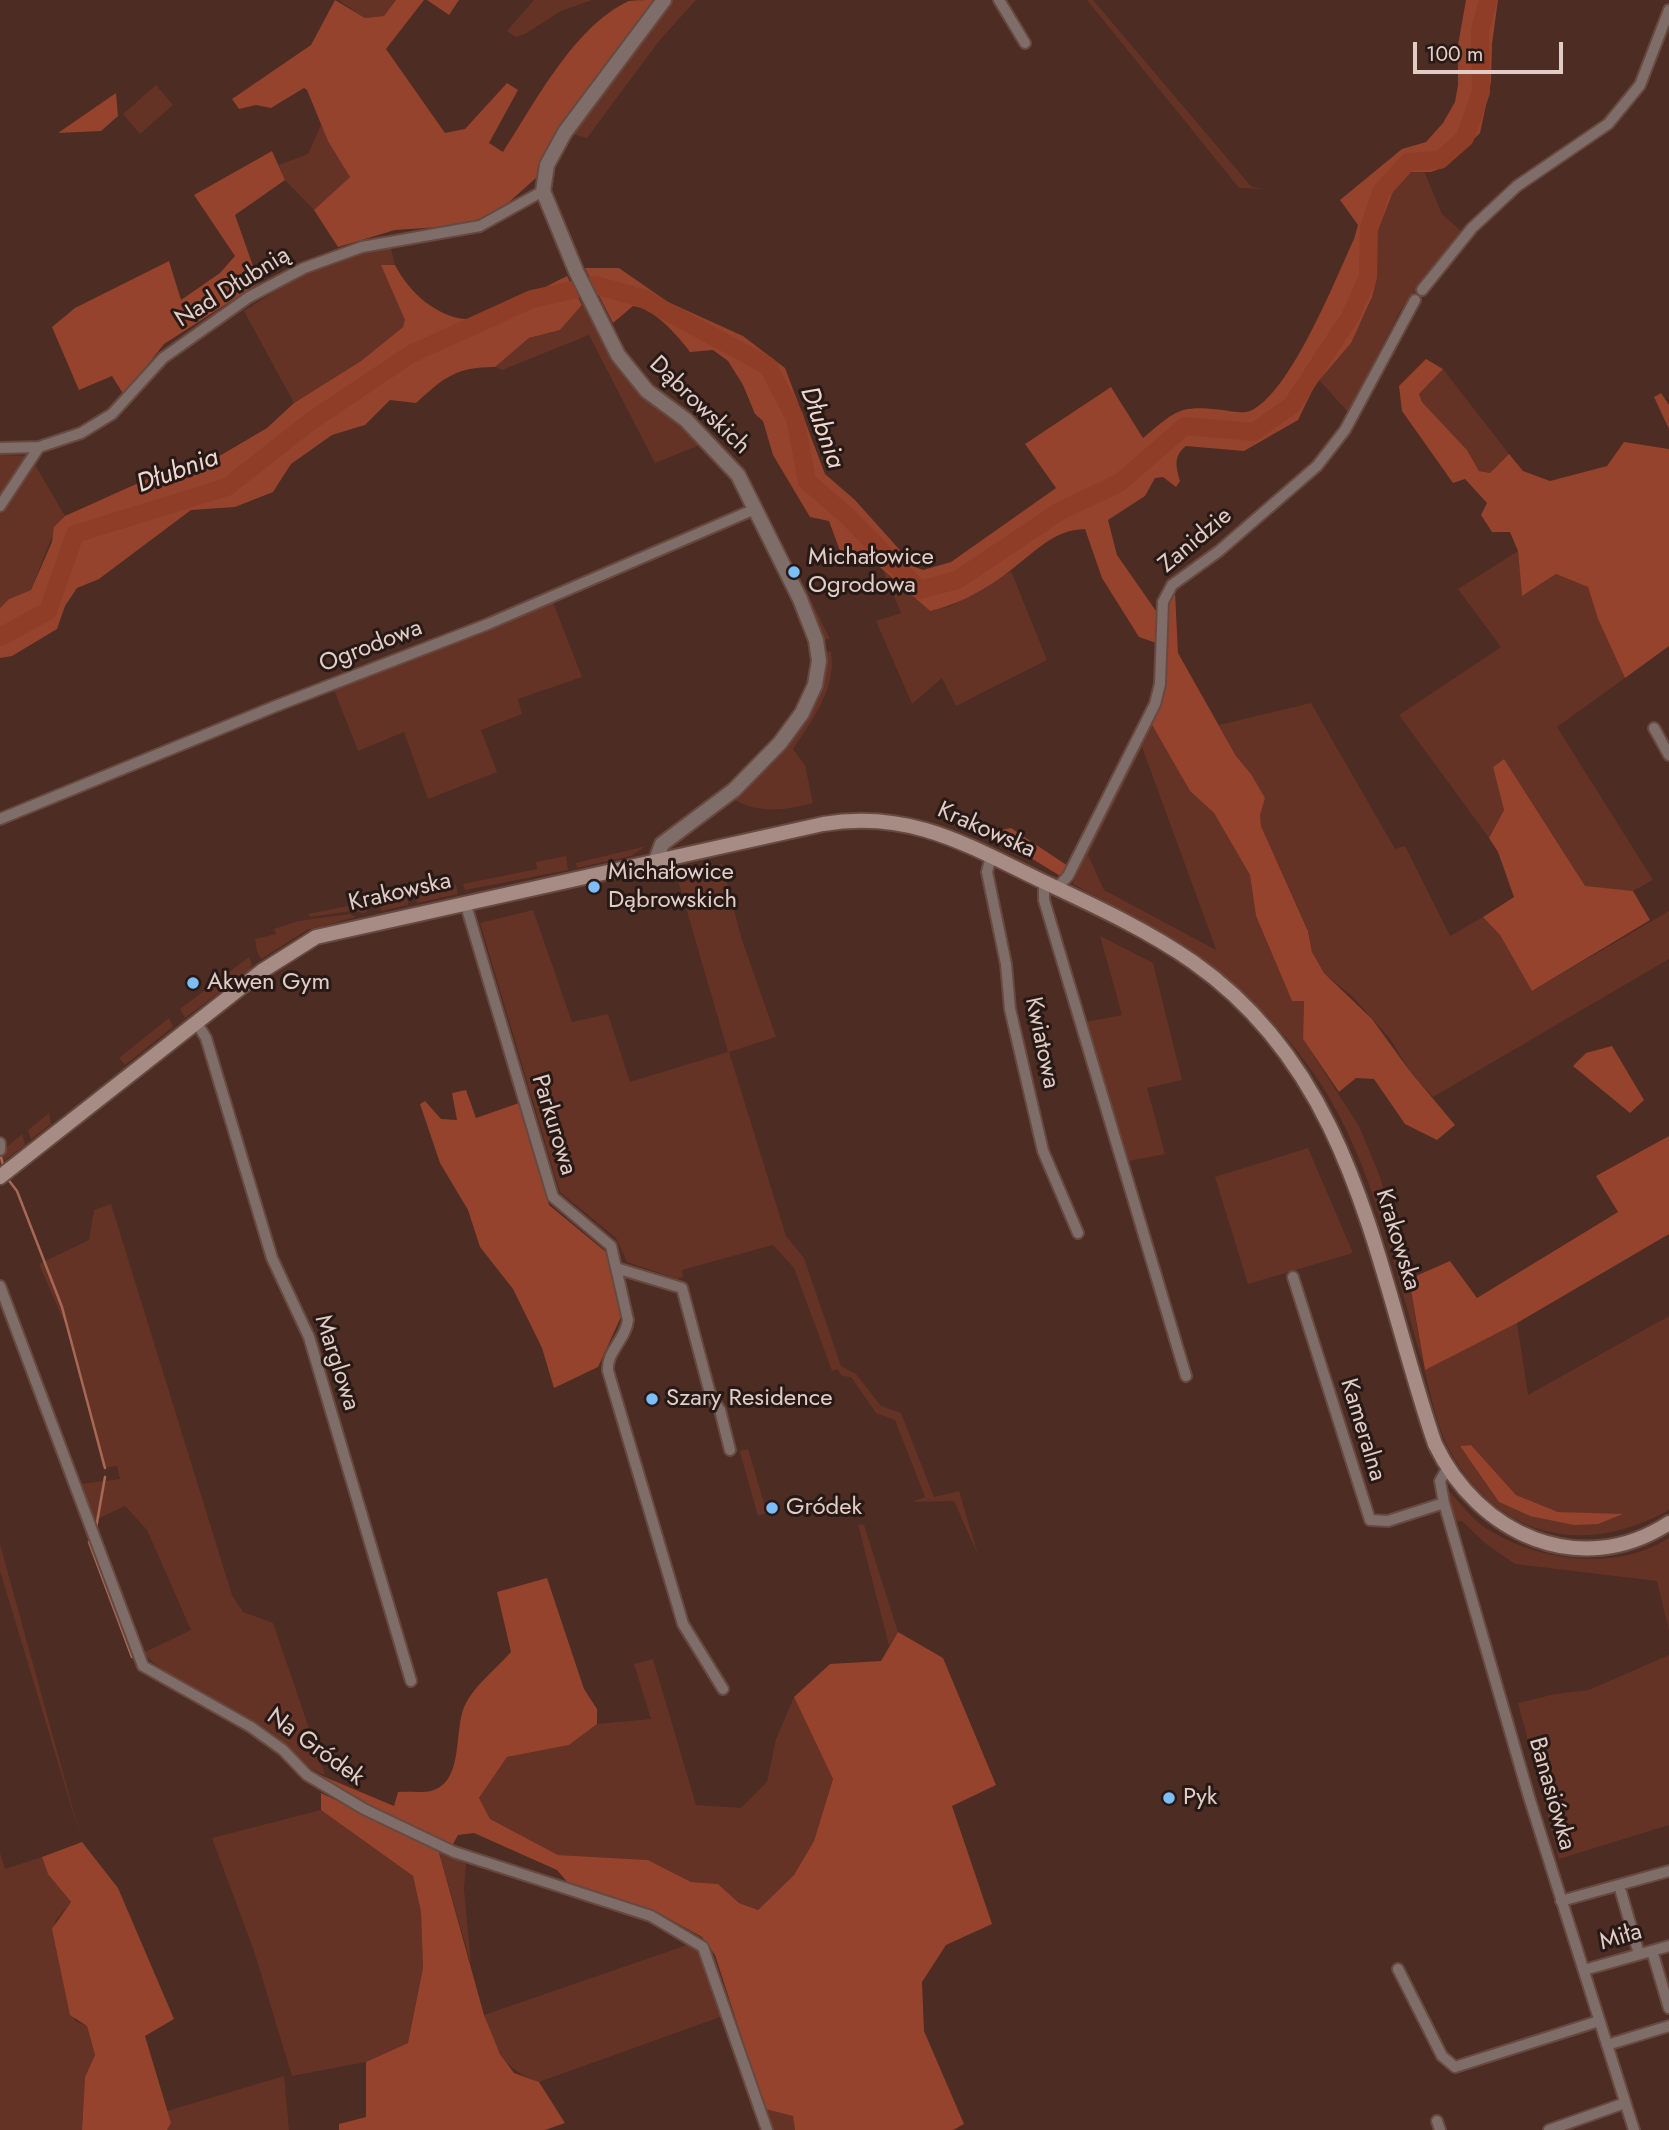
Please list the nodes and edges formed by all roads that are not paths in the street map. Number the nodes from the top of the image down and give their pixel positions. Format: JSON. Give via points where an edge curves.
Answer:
{"nodes":[{"id":1,"x":664,"y":0,"type":"edge"},
{"id":2,"x":999,"y":0,"type":"edge"},
{"id":3,"x":1669,"y":10,"type":"edge"},
{"id":4,"x":1025,"y":43,"type":"dead end"},
{"id":5,"x":543,"y":191,"type":"junction"},
{"id":6,"x":1422,"y":290,"type":"dead end"},
{"id":7,"x":1415,"y":300,"type":"dead end"},
{"id":8,"x":39,"y":447,"type":"junction"},
{"id":9,"x":0,"y":448,"type":"edge"},
{"id":10,"x":0,"y":506,"type":"edge"},
{"id":11,"x":755,"y":509,"type":"junction"},
{"id":12,"x":1654,"y":728,"type":"dead end"},
{"id":13,"x":1669,"y":755,"type":"edge"},
{"id":14,"x":0,"y":818,"type":"edge"},
{"id":15,"x":991,"y":856,"type":"junction"},
{"id":16,"x":656,"y":860,"type":"junction"},
{"id":17,"x":1051,"y":885,"type":"junction"},
{"id":18,"x":465,"y":902,"type":"junction"},
{"id":19,"x":197,"y":1023,"type":"junction"},
{"id":20,"x":0,"y":1143,"type":"edge"},
{"id":21,"x":0,"y":1150,"type":"edge"},
{"id":22,"x":0,"y":1177,"type":"edge"},
{"id":23,"x":1078,"y":1233,"type":"dead end"},
{"id":24,"x":616,"y":1268,"type":"junction"},
{"id":25,"x":1293,"y":1277,"type":"dead end"},
{"id":26,"x":0,"y":1286,"type":"edge"},
{"id":27,"x":1186,"y":1376,"type":"dead end"},
{"id":28,"x":730,"y":1450,"type":"dead end"},
{"id":29,"x":1447,"y":1469,"type":"junction"},
{"id":30,"x":1444,"y":1503,"type":"junction"},
{"id":31,"x":1669,"y":1523,"type":"edge"},
{"id":32,"x":411,"y":1681,"type":"dead end"},
{"id":33,"x":723,"y":1689,"type":"dead end"},
{"id":34,"x":1669,"y":1871,"type":"edge"},
{"id":35,"x":1621,"y":1892,"type":"dead end"},
{"id":36,"x":1561,"y":1901,"type":"junction"},
{"id":37,"x":1669,"y":1946,"type":"edge"},
{"id":38,"x":1652,"y":1951,"type":"junction"},
{"id":39,"x":1639,"y":1954,"type":"junction"},
{"id":40,"x":1398,"y":1969,"type":"dead end"},
{"id":41,"x":1584,"y":1970,"type":"junction"},
{"id":42,"x":1669,"y":2008,"type":"edge"},
{"id":43,"x":1598,"y":2021,"type":"junction"},
{"id":44,"x":1669,"y":2026,"type":"edge"},
{"id":45,"x":1607,"y":2045,"type":"junction"},
{"id":46,"x":1625,"y":2103,"type":"junction"},
{"id":47,"x":767,"y":2130,"type":"edge"},
{"id":48,"x":1549,"y":2130,"type":"edge"},
{"id":49,"x":1634,"y":2130,"type":"edge"}],
"edges":[{"from":1,"to":5,"type":"street","via":[[565,132],[547,165]]},
{"from":2,"to":4,"type":"street"},
{"from":3,"to":6,"type":"street","via":[[1640,85],[1608,124],[1517,186],[1472,229]]},
{"from":5,"to":8,"type":"street","name":"Nad Dłubnią","via":[[480,226],[362,247],[304,268],[249,297],[163,358],[112,414],[81,433]]},
{"from":5,"to":11,"type":"street","name":"Dąbrowskich","via":[[618,355],[647,391],[719,452],[738,475]]},
{"from":7,"to":17,"type":"street","name":"Zanidzie","via":[[1345,430],[1317,466],[1219,551],[1172,585],[1163,601],[1156,704],[1068,876]]},
{"from":8,"to":9,"type":"street","name":"Nad Dłubnią"},
{"from":8,"to":10,"type":"street"},
{"from":11,"to":14,"type":"street","name":"Ogrodowa","via":[[488,624]]},
{"from":11,"to":16,"type":"street","name":"Dąbrowskich","via":[[816,640],[815,685],[802,713],[754,772],[662,844]]},
{"from":12,"to":13,"type":"street"},
{"from":15,"to":16,"type":"main road","name":"Krakowska","via":[[930,830],[863,820],[823,824]]},
{"from":15,"to":17,"type":"main road","name":"Krakowska"},
{"from":15,"to":23,"type":"street","name":"Kwiatowa","via":[[987,872],[1006,964],[1010,1009],[1043,1151]]},
{"from":16,"to":18,"type":"main road","name":"Krakowska"},
{"from":17,"to":27,"type":"street","via":[[1044,900]]},
{"from":17,"to":29,"type":"main road","name":"Krakowska","via":[[1194,963],[1256,1017],[1301,1073],[1322,1107],[1353,1177],[1425,1415]]},
{"from":18,"to":19,"type":"main road","name":"Krakowska","via":[[316,937],[287,953]]},
{"from":18,"to":24,"type":"street","name":"Parkurowa","via":[[553,1197],[607,1241]]},
{"from":19,"to":22,"type":"main road","name":"Krakowska"},
{"from":19,"to":32,"type":"street","name":"Marglowa","via":[[206,1038],[279,1276],[309,1337]]},
{"from":20,"to":21,"type":"street"},
{"from":24,"to":28,"type":"street","via":[[682,1288]]},
{"from":24,"to":33,"type":"street","name":"Parkurowa","via":[[627,1326],[609,1359],[608,1371],[683,1624]]},
{"from":25,"to":30,"type":"street","name":"Kameralna","via":[[1370,1520],[1388,1521]]},
{"from":26,"to":47,"type":"street","name":"Na Gródek","via":[[143,1666],[251,1727],[307,1775],[364,1809],[454,1852],[651,1916],[703,1948]]},
{"from":29,"to":30,"type":"street","name":"Banasiówka","via":[[1440,1480]]},
{"from":29,"to":31,"type":"main road","name":"Krakowska","via":[[1474,1503],[1498,1522],[1559,1545],[1623,1543]]},
{"from":30,"to":36,"type":"street","name":"Banasiówka"},
{"from":34,"to":36,"type":"street"},
{"from":35,"to":39,"type":"street"},
{"from":36,"to":41,"type":"street","name":"Banasiówka"},
{"from":37,"to":38,"type":"street","name":"Miła"},
{"from":38,"to":39,"type":"street","name":"Miła"},
{"from":38,"to":42,"type":"street"},
{"from":39,"to":41,"type":"street","name":"Miła"},
{"from":40,"to":43,"type":"street","via":[[1442,2056],[1455,2067]]},
{"from":41,"to":43,"type":"street","name":"Banasiówka"},
{"from":43,"to":45,"type":"street","name":"Banasiówka"},
{"from":44,"to":45,"type":"street"},
{"from":45,"to":46,"type":"street","name":"Banasiówka"},
{"from":46,"to":48,"type":"street"},
{"from":46,"to":49,"type":"street","name":"Banasiówka"}]}
